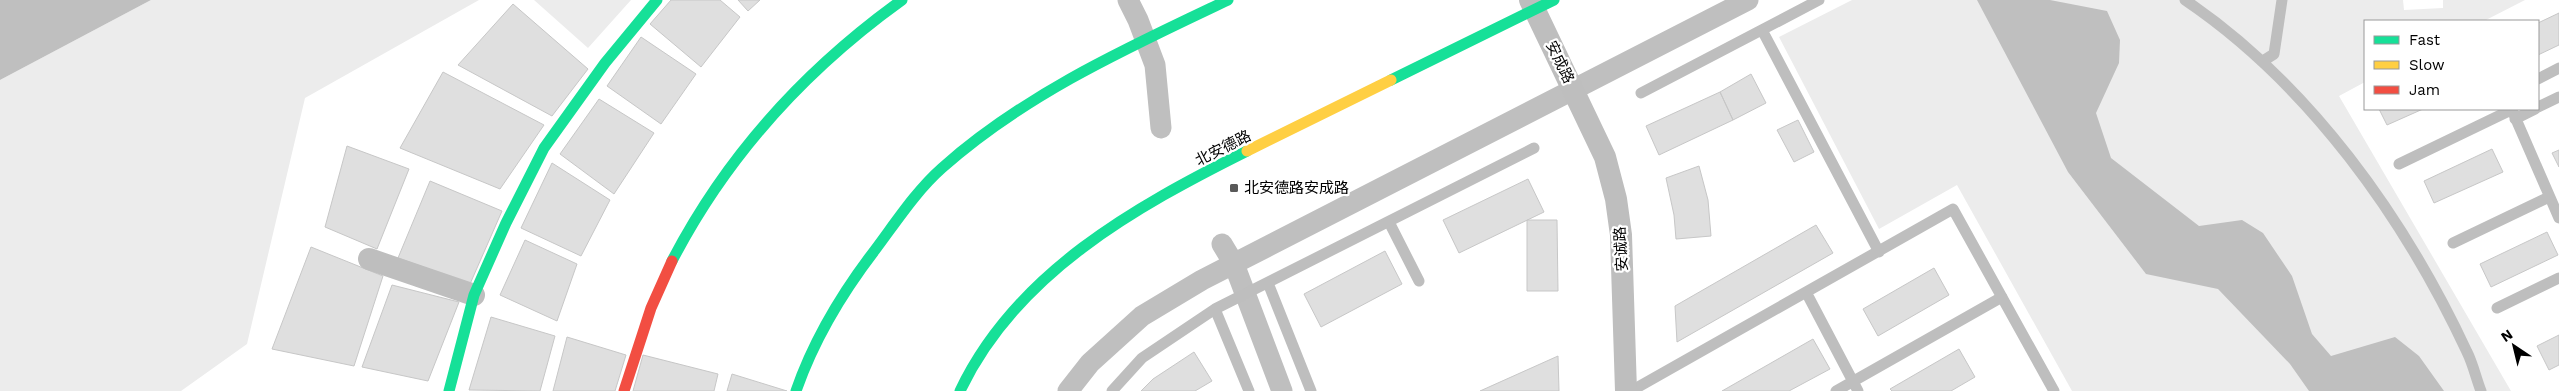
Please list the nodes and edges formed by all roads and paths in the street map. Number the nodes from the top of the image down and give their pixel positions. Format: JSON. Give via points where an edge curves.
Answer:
{"nodes":[{"id":1,"x":657,"y":0,"type":"edge"},
{"id":2,"x":902,"y":0,"type":"edge"},
{"id":3,"x":1228,"y":0,"type":"edge"},
{"id":4,"x":1554,"y":0,"type":"edge"},
{"id":5,"x":1820,"y":0,"type":"edge"},
{"id":6,"x":2185,"y":0,"type":"edge"},
{"id":7,"x":2282,"y":0,"type":"edge"},
{"id":8,"x":1532,"y":5,"type":"edge"},
{"id":9,"x":1762,"y":30,"type":"junction"},
{"id":10,"x":2263,"y":61,"type":"junction"},
{"id":11,"x":2559,"y":68,"type":"edge"},
{"id":12,"x":2539,"y":78,"type":"edge"},
{"id":13,"x":1641,"y":94,"type":"dead end"},
{"id":14,"x":2559,"y":97,"type":"edge"},
{"id":15,"x":2539,"y":107,"type":"edge"},
{"id":16,"x":2513,"y":112,"type":"edge"},
{"id":17,"x":1584,"y":114,"type":"joint"},
{"id":18,"x":1534,"y":148,"type":"dead end"},
{"id":19,"x":2400,"y":164,"type":"dead end"},
{"id":20,"x":2549,"y":197,"type":"junction"},
{"id":21,"x":2559,"y":218,"type":"edge"},
{"id":22,"x":1389,"y":222,"type":"junction"},
{"id":23,"x":2452,"y":244,"type":"dead end"},
{"id":24,"x":1878,"y":252,"type":"junction"},
{"id":25,"x":369,"y":259,"type":"dead end"},
{"id":26,"x":2559,"y":278,"type":"edge"},
{"id":27,"x":1419,"y":281,"type":"dead end"},
{"id":28,"x":1268,"y":284,"type":"junction"},
{"id":29,"x":1806,"y":292,"type":"junction"},
{"id":30,"x":474,"y":295,"type":"junction"},
{"id":31,"x":2002,"y":297,"type":"junction"},
{"id":32,"x":1215,"y":308,"type":"junction"},
{"id":33,"x":2497,"y":308,"type":"dead end"},
{"id":34,"x":1855,"y":387,"type":"edge"},
{"id":35,"x":449,"y":391,"type":"edge"},
{"id":36,"x":624,"y":391,"type":"edge"},
{"id":37,"x":796,"y":391,"type":"edge"},
{"id":38,"x":960,"y":391,"type":"edge"},
{"id":39,"x":1112,"y":391,"type":"edge"},
{"id":40,"x":1249,"y":391,"type":"edge"},
{"id":41,"x":1311,"y":391,"type":"edge"},
{"id":42,"x":1626,"y":391,"type":"edge"},
{"id":43,"x":1631,"y":391,"type":"edge"},
{"id":44,"x":1836,"y":391,"type":"edge"},
{"id":45,"x":2054,"y":391,"type":"edge"},
{"id":46,"x":2481,"y":391,"type":"edge"}],
"edges":[{"from":1,"to":30,"type":"street","via":[[604,63],[544,148]]},
{"from":2,"to":36,"type":"street","via":[[839,47],[795,91],[755,135],[712,193],[672,260],[638,343]]},
{"from":3,"to":37,"type":"street","via":[[1048,92],[989,130],[941,170],[848,285],[818,338]]},
{"from":4,"to":8,"type":"street","name":"北安德路"},
{"from":5,"to":9,"type":"lane"},
{"from":6,"to":10,"type":"lane"},
{"from":7,"to":10,"type":"lane","via":[[2274,54]]},
{"from":8,"to":17,"type":"street","name":"安成路"},
{"from":8,"to":38,"type":"street","name":"北安德路","via":[[1219,166],[1123,219],[1074,252],[1035,287],[999,328],[970,370]]},
{"from":9,"to":13,"type":"lane"},
{"from":9,"to":24,"type":"lane"},
{"from":10,"to":46,"type":"lane","via":[[2322,124],[2398,227],[2468,353]]},
{"from":11,"to":12,"type":"lane"},
{"from":14,"to":15,"type":"lane"},
{"from":16,"to":19,"type":"lane"},
{"from":16,"to":20,"type":"lane"},
{"from":17,"to":42,"type":"street","name":"安诚路","via":[[1605,157],[1622,235]]},
{"from":18,"to":22,"type":"lane"},
{"from":20,"to":21,"type":"lane"},
{"from":20,"to":23,"type":"lane"},
{"from":22,"to":27,"type":"lane"},
{"from":22,"to":28,"type":"lane"},
{"from":24,"to":29,"type":"lane"},
{"from":24,"to":31,"type":"lane","via":[[1954,209]]},
{"from":25,"to":30,"type":"street"},
{"from":26,"to":33,"type":"lane"},
{"from":28,"to":32,"type":"lane"},
{"from":28,"to":41,"type":"lane"},
{"from":29,"to":34,"type":"lane"},
{"from":29,"to":43,"type":"lane"},
{"from":30,"to":35,"type":"street"},
{"from":31,"to":34,"type":"lane"},
{"from":31,"to":45,"type":"lane"},
{"from":32,"to":39,"type":"lane","via":[[1142,358]]},
{"from":32,"to":40,"type":"lane"},
{"from":34,"to":44,"type":"lane"}]}
